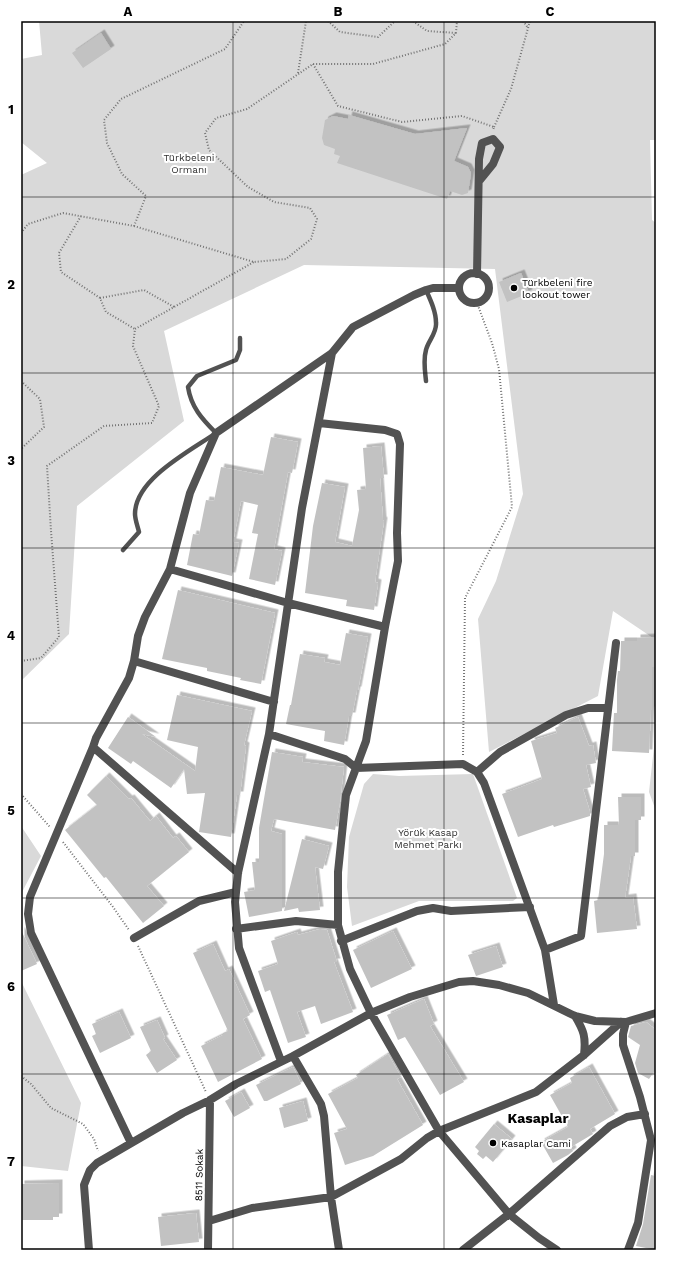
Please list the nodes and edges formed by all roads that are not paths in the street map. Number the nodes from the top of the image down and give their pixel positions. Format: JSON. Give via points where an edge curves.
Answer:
{"nodes":[{"id":1,"x":480,"y":180,"type":"junction"},
{"id":2,"x":477,"y":274,"type":"junction"},
{"id":3,"x":460,"y":288,"type":"junction"},
{"id":4,"x":426,"y":290,"type":"junction"},
{"id":5,"x":240,"y":338,"type":"dead end"},
{"id":6,"x":332,"y":353,"type":"junction"},
{"id":7,"x":426,"y":381,"type":"dead end"},
{"id":8,"x":319,"y":423,"type":"junction"},
{"id":9,"x":216,"y":433,"type":"junction"},
{"id":10,"x":123,"y":550,"type":"dead end"},
{"id":11,"x":170,"y":569,"type":"junction"},
{"id":12,"x":288,"y":603,"type":"junction"},
{"id":13,"x":385,"y":627,"type":"junction"},
{"id":14,"x":616,"y":643,"type":"dead end"},
{"id":15,"x":134,"y":661,"type":"junction"},
{"id":16,"x":274,"y":702,"type":"junction"},
{"id":17,"x":608,"y":708,"type":"junction"},
{"id":18,"x":269,"y":734,"type":"junction"},
{"id":19,"x":93,"y":747,"type":"junction"},
{"id":20,"x":356,"y":768,"type":"junction"},
{"id":21,"x":477,"y":772,"type":"junction"},
{"id":22,"x":238,"y":873,"type":"junction"},
{"id":23,"x":236,"y":892,"type":"junction"},
{"id":24,"x":530,"y":908,"type":"junction"},
{"id":25,"x":338,"y":926,"type":"junction"},
{"id":26,"x":236,"y":929,"type":"junction"},
{"id":27,"x":134,"y":938,"type":"dead end"},
{"id":28,"x":341,"y":941,"type":"junction"},
{"id":29,"x":545,"y":950,"type":"junction"},
{"id":30,"x":554,"y":1005,"type":"junction"},
{"id":31,"x":371,"y":1013,"type":"junction"},
{"id":32,"x":656,"y":1013,"type":"edge"},
{"id":33,"x":575,"y":1016,"type":"junction"},
{"id":34,"x":624,"y":1022,"type":"junction"},
{"id":35,"x":584,"y":1055,"type":"junction"},
{"id":36,"x":293,"y":1056,"type":"junction"},
{"id":37,"x":281,"y":1061,"type":"junction"},
{"id":38,"x":210,"y":1100,"type":"junction"},
{"id":39,"x":645,"y":1114,"type":"junction"},
{"id":40,"x":440,"y":1131,"type":"junction"},
{"id":41,"x":130,"y":1143,"type":"junction"},
{"id":42,"x":331,"y":1197,"type":"junction"},
{"id":43,"x":510,"y":1214,"type":"junction"},
{"id":44,"x":209,"y":1222,"type":"junction"},
{"id":45,"x":89,"y":1250,"type":"edge"},
{"id":46,"x":208,"y":1250,"type":"edge"},
{"id":47,"x":339,"y":1250,"type":"edge"},
{"id":48,"x":463,"y":1250,"type":"edge"},
{"id":49,"x":557,"y":1250,"type":"edge"},
{"id":50,"x":628,"y":1250,"type":"edge"}],
"edges":[{"from":1,"to":1,"type":"street","via":[[493,164],[500,147],[493,139],[482,143],[479,159]]},
{"from":1,"to":2,"type":"street"},
{"from":2,"to":3,"type":"street","via":[[463,278]]},
{"from":2,"to":3,"type":"street","via":[[486,279],[489,288],[486,298],[477,303],[467,301],[463,298]]},
{"from":3,"to":4,"type":"street"},
{"from":4,"to":6,"type":"street","via":[[353,327]]},
{"from":4,"to":7,"type":"lane","via":[[436,323],[424,361]]},
{"from":5,"to":9,"type":"lane","via":[[240,350],[236,360],[197,376],[188,387],[190,399],[197,413]]},
{"from":6,"to":8,"type":"street"},
{"from":6,"to":9,"type":"street"},
{"from":8,"to":12,"type":"street","via":[[302,508]]},
{"from":8,"to":13,"type":"street","via":[[385,430],[397,434],[400,444],[398,561]]},
{"from":9,"to":10,"type":"lane","via":[[154,476],[143,490],[135,513],[139,532]]},
{"from":9,"to":11,"type":"street","via":[[190,493]]},
{"from":11,"to":12,"type":"street"},
{"from":11,"to":15,"type":"street","via":[[143,623]]},
{"from":12,"to":13,"type":"street"},
{"from":12,"to":16,"type":"street"},
{"from":13,"to":20,"type":"street","via":[[366,742]]},
{"from":14,"to":17,"type":"street"},
{"from":15,"to":16,"type":"street"},
{"from":15,"to":19,"type":"street","via":[[129,678]]},
{"from":16,"to":18,"type":"street"},
{"from":17,"to":21,"type":"street","via":[[588,708],[566,715],[500,752]]},
{"from":17,"to":29,"type":"street","via":[[581,936]]},
{"from":18,"to":20,"type":"street","via":[[345,759]]},
{"from":18,"to":22,"type":"street"},
{"from":19,"to":22,"type":"street"},
{"from":19,"to":41,"type":"street","via":[[30,897],[28,914],[31,933]]},
{"from":20,"to":21,"type":"street","via":[[463,764]]},
{"from":20,"to":25,"type":"street","via":[[346,795],[341,832]]},
{"from":21,"to":24,"type":"street","via":[[484,783]]},
{"from":22,"to":23,"type":"street"},
{"from":23,"to":26,"type":"street"},
{"from":23,"to":27,"type":"street","via":[[199,901]]},
{"from":24,"to":28,"type":"street","via":[[451,911],[433,908],[417,911]]},
{"from":24,"to":29,"type":"street"},
{"from":25,"to":26,"type":"street","via":[[296,921]]},
{"from":25,"to":28,"type":"street"},
{"from":26,"to":37,"type":"street","via":[[247,972]]},
{"from":28,"to":31,"type":"street","via":[[350,969]]},
{"from":29,"to":30,"type":"street"},
{"from":30,"to":31,"type":"street","via":[[528,993],[473,981],[459,982],[428,991]]},
{"from":30,"to":33,"type":"street"},
{"from":31,"to":36,"type":"street"},
{"from":31,"to":40,"type":"street"},
{"from":32,"to":34,"type":"street"},
{"from":33,"to":34,"type":"street","via":[[595,1021]]},
{"from":33,"to":35,"type":"street","via":[[584,1031]]},
{"from":34,"to":35,"type":"street"},
{"from":34,"to":39,"type":"street","via":[[623,1045]]},
{"from":35,"to":40,"type":"street","via":[[536,1092]]},
{"from":36,"to":37,"type":"street"},
{"from":36,"to":42,"type":"street","via":[[321,1104]]},
{"from":37,"to":38,"type":"street"},
{"from":38,"to":41,"type":"street"},
{"from":38,"to":44,"type":"street","name":"8511 Sokak"},
{"from":39,"to":43,"type":"street","via":[[627,1117],[610,1126]]},
{"from":39,"to":50,"type":"street","via":[[651,1140],[638,1223]]},
{"from":40,"to":42,"type":"street","via":[[401,1159]]},
{"from":40,"to":43,"type":"street"},
{"from":41,"to":45,"type":"street","via":[[101,1160],[90,1170],[84,1185]]},
{"from":42,"to":44,"type":"street","via":[[252,1208]]},
{"from":42,"to":47,"type":"street"},
{"from":43,"to":48,"type":"street"},
{"from":43,"to":49,"type":"street"},
{"from":44,"to":46,"type":"street","name":"8511 Sokak"}]}
